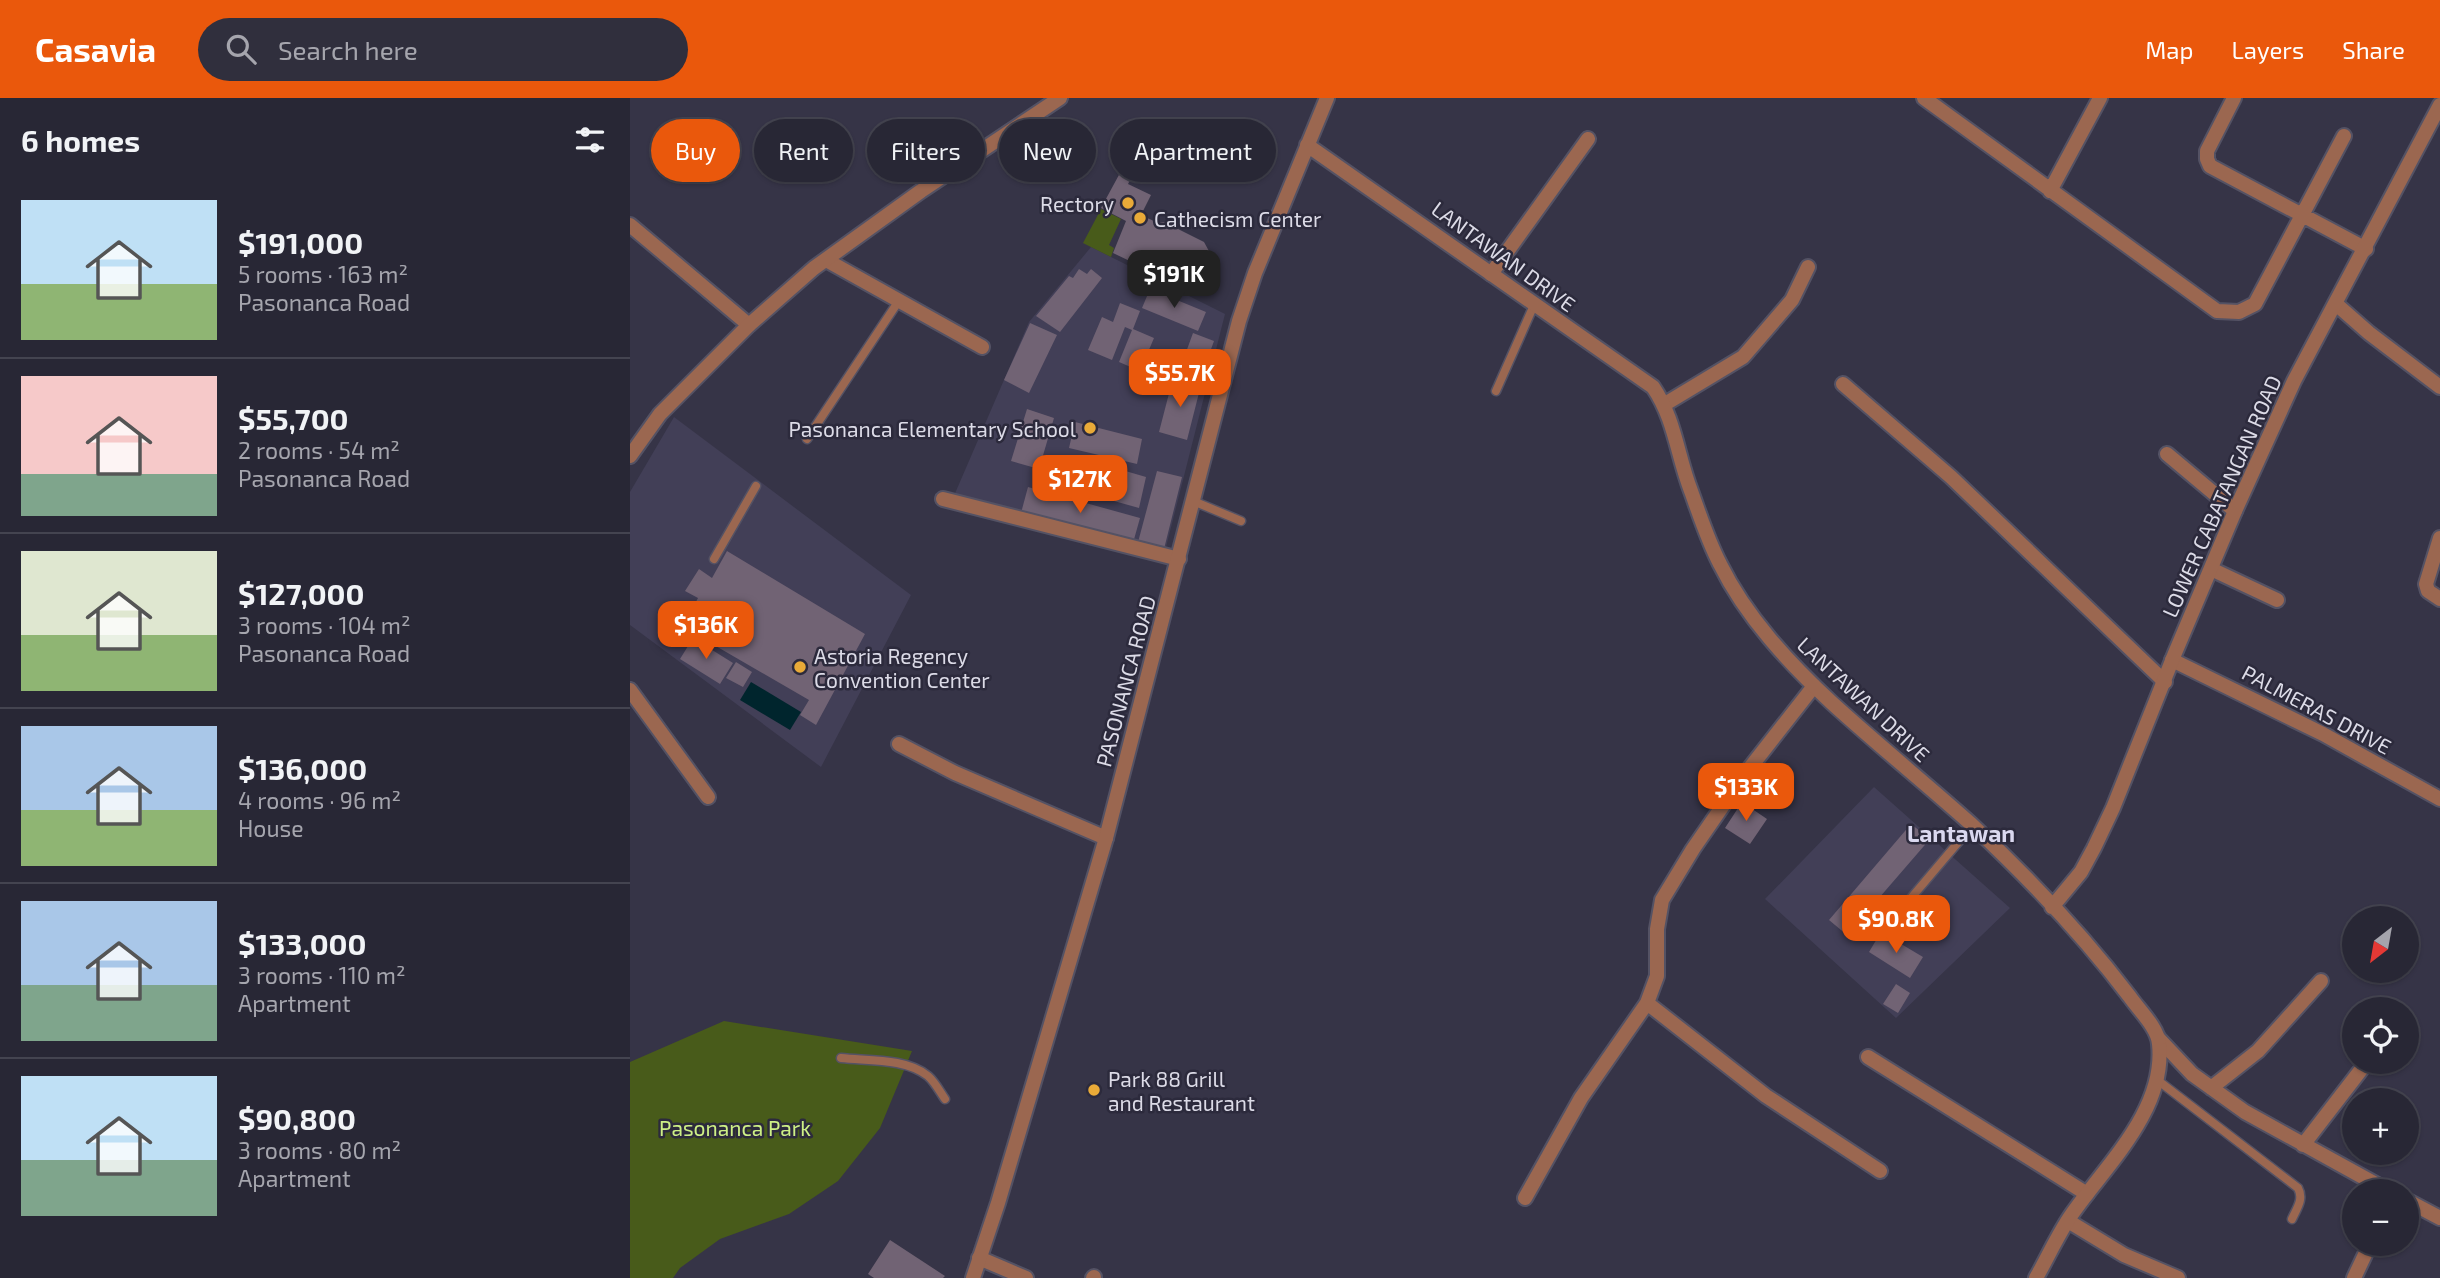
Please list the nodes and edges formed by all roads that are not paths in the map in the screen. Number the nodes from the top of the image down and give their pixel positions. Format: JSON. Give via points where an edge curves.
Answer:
{"nodes":[{"id":1,"x":1060,"y":98,"type":"edge"},
{"id":2,"x":1327,"y":98,"type":"edge"},
{"id":3,"x":1924,"y":98,"type":"edge"},
{"id":4,"x":2100,"y":98,"type":"edge"},
{"id":5,"x":2234,"y":98,"type":"edge"},
{"id":6,"x":2440,"y":104,"type":"edge"},
{"id":7,"x":2344,"y":136,"type":"dead end"},
{"id":8,"x":1588,"y":139,"type":"dead end"},
{"id":9,"x":1307,"y":145,"type":"junction"},
{"id":10,"x":2050,"y":191,"type":"junction"},
{"id":11,"x":2302,"y":215,"type":"junction"},
{"id":12,"x":630,"y":225,"type":"edge"},
{"id":13,"x":2366,"y":249,"type":"junction"},
{"id":14,"x":827,"y":260,"type":"junction"},
{"id":15,"x":1808,"y":267,"type":"dead end"},
{"id":16,"x":1491,"y":274,"type":"junction"},
{"id":17,"x":898,"y":302,"type":"junction"},
{"id":18,"x":2336,"y":304,"type":"junction"},
{"id":19,"x":1534,"y":305,"type":"junction"},
{"id":20,"x":748,"y":325,"type":"junction"},
{"id":21,"x":982,"y":348,"type":"dead end"},
{"id":22,"x":1843,"y":384,"type":"dead end"},
{"id":23,"x":2440,"y":387,"type":"edge"},
{"id":24,"x":1496,"y":391,"type":"dead end"},
{"id":25,"x":1664,"y":404,"type":"junction"},
{"id":26,"x":807,"y":439,"type":"dead end"},
{"id":27,"x":2167,"y":454,"type":"dead end"},
{"id":28,"x":630,"y":456,"type":"edge"},
{"id":29,"x":756,"y":486,"type":"dead end"},
{"id":30,"x":943,"y":499,"type":"dead end"},
{"id":31,"x":1193,"y":501,"type":"junction"},
{"id":32,"x":2235,"y":511,"type":"junction"},
{"id":33,"x":1241,"y":522,"type":"dead end"},
{"id":34,"x":2440,"y":538,"type":"edge"},
{"id":35,"x":714,"y":559,"type":"dead end"},
{"id":36,"x":1179,"y":559,"type":"junction"},
{"id":37,"x":2211,"y":569,"type":"junction"},
{"id":38,"x":2440,"y":599,"type":"edge"},
{"id":39,"x":2277,"y":600,"type":"dead end"},
{"id":40,"x":2172,"y":660,"type":"junction"},
{"id":41,"x":2165,"y":682,"type":"junction"},
{"id":42,"x":1814,"y":686,"type":"junction"},
{"id":43,"x":630,"y":690,"type":"edge"},
{"id":44,"x":900,"y":744,"type":"dead end"},
{"id":45,"x":2439,"y":796,"type":"edge"},
{"id":46,"x":708,"y":797,"type":"dead end"},
{"id":47,"x":1972,"y":825,"type":"junction"},
{"id":48,"x":1106,"y":838,"type":"junction"},
{"id":49,"x":2052,"y":907,"type":"junction"},
{"id":50,"x":1889,"y":924,"type":"dead end"},
{"id":51,"x":2321,"y":981,"type":"dead end"},
{"id":52,"x":1647,"y":1003,"type":"junction"},
{"id":53,"x":2159,"y":1039,"type":"junction"},
{"id":54,"x":1868,"y":1057,"type":"dead end"},
{"id":55,"x":841,"y":1058,"type":"dead end"},
{"id":56,"x":2358,"y":1074,"type":"edge"},
{"id":57,"x":2156,"y":1079,"type":"junction"},
{"id":58,"x":2211,"y":1088,"type":"junction"},
{"id":59,"x":945,"y":1099,"type":"dead end"},
{"id":60,"x":2303,"y":1145,"type":"junction"},
{"id":61,"x":1881,"y":1171,"type":"dead end"},
{"id":62,"x":2366,"y":1179,"type":"edge"},
{"id":63,"x":2087,"y":1194,"type":"junction"},
{"id":64,"x":1525,"y":1198,"type":"dead end"},
{"id":65,"x":2419,"y":1207,"type":"edge"},
{"id":66,"x":2440,"y":1218,"type":"edge"},
{"id":67,"x":2292,"y":1219,"type":"dead end"},
{"id":68,"x":2068,"y":1221,"type":"junction"},
{"id":69,"x":2364,"y":1256,"type":"edge"},
{"id":70,"x":979,"y":1258,"type":"junction"},
{"id":71,"x":974,"y":1278,"type":"edge"},
{"id":72,"x":1026,"y":1278,"type":"edge"},
{"id":73,"x":2036,"y":1278,"type":"edge"},
{"id":74,"x":2178,"y":1278,"type":"edge"},
{"id":75,"x":2354,"y":1278,"type":"edge"}],
"edges":[{"from":1,"to":14,"type":"street"},
{"from":2,"to":9,"type":"street","name":"PASONANCA ROAD"},
{"from":3,"to":10,"type":"street"},
{"from":4,"to":10,"type":"street"},
{"from":5,"to":11,"type":"street","via":[[2207,151],[2210,166]]},
{"from":6,"to":13,"type":"street","name":"LOWER CABATANGAN ROAD"},
{"from":7,"to":11,"type":"street"},
{"from":8,"to":16,"type":"street"},
{"from":9,"to":16,"type":"street","name":"LANTAWAN DRIVE"},
{"from":9,"to":31,"type":"street","name":"PASONANCA ROAD","via":[[1245,303]]},
{"from":10,"to":11,"type":"street","via":[[2217,312],[2239,312],[2255,304]]},
{"from":11,"to":13,"type":"street"},
{"from":12,"to":20,"type":"street"},
{"from":13,"to":18,"type":"street","name":"LOWER CABATANGAN ROAD"},
{"from":14,"to":17,"type":"street"},
{"from":14,"to":20,"type":"street"},
{"from":15,"to":25,"type":"street","via":[[1791,300],[1743,357]]},
{"from":16,"to":19,"type":"street","name":"LANTAWAN DRIVE"},
{"from":17,"to":21,"type":"street"},
{"from":17,"to":26,"type":"lane"},
{"from":18,"to":23,"type":"street"},
{"from":18,"to":32,"type":"street","name":"LOWER CABATANGAN ROAD","via":[[2294,381]]},
{"from":19,"to":24,"type":"lane"},
{"from":19,"to":25,"type":"street","name":"LANTAWAN DRIVE","via":[[1653,387]]},
{"from":20,"to":28,"type":"street","via":[[660,414]]},
{"from":22,"to":41,"type":"street","via":[[1960,486]]},
{"from":25,"to":42,"type":"street","name":"LANTAWAN DRIVE","via":[[1684,474],[1720,564],[1783,655]]},
{"from":27,"to":32,"type":"street"},
{"from":29,"to":35,"type":"lane"},
{"from":30,"to":36,"type":"street"},
{"from":31,"to":33,"type":"lane"},
{"from":31,"to":36,"type":"street","name":"PASONANCA ROAD"},
{"from":32,"to":37,"type":"street","name":"LOWER CABATANGAN ROAD"},
{"from":34,"to":38,"type":"street","via":[[2426,584]]},
{"from":36,"to":48,"type":"street","name":"PASONANCA ROAD"},
{"from":37,"to":39,"type":"street"},
{"from":37,"to":40,"type":"street","name":"LOWER CABATANGAN ROAD"},
{"from":40,"to":41,"type":"street","name":"LOWER CABATANGAN ROAD"},
{"from":40,"to":45,"type":"street","name":"PALMERAS DRIVE"},
{"from":41,"to":49,"type":"street","name":"LOWER CABATANGAN ROAD","via":[[2094,848]]},
{"from":42,"to":47,"type":"street","name":"LANTAWAN DRIVE"},
{"from":42,"to":52,"type":"street","via":[[1742,778],[1662,900],[1657,976]]},
{"from":43,"to":46,"type":"street"},
{"from":44,"to":48,"type":"street","via":[[955,773]]},
{"from":47,"to":49,"type":"street","name":"LANTAWAN DRIVE"},
{"from":47,"to":50,"type":"lane"},
{"from":48,"to":70,"type":"street","name":"PASONANCA ROAD"},
{"from":49,"to":53,"type":"street","name":"LANTAWAN DRIVE","via":[[2106,966]]},
{"from":51,"to":58,"type":"street","via":[[2258,1051]]},
{"from":52,"to":61,"type":"street","via":[[1766,1096]]},
{"from":52,"to":64,"type":"street","via":[[1581,1098]]},
{"from":53,"to":57,"type":"street"},
{"from":53,"to":58,"type":"street","name":"LANTAWAN DRIVE"},
{"from":54,"to":63,"type":"street"},
{"from":55,"to":59,"type":"lane","via":[[897,1063],[915,1070],[928,1076]]},
{"from":56,"to":60,"type":"street"},
{"from":57,"to":63,"type":"street","via":[[2134,1132]]},
{"from":57,"to":67,"type":"lane","via":[[2298,1188],[2301,1200]]},
{"from":58,"to":60,"type":"street","name":"LANTAWAN DRIVE"},
{"from":60,"to":62,"type":"street","name":"LANTAWAN DRIVE"},
{"from":63,"to":68,"type":"street"},
{"from":65,"to":66,"type":"street"},
{"from":68,"to":73,"type":"street"},
{"from":68,"to":74,"type":"street","via":[[2124,1255]]},
{"from":69,"to":75,"type":"street"},
{"from":70,"to":71,"type":"street","name":"PASONANCA ROAD"},
{"from":70,"to":72,"type":"street"}]}
